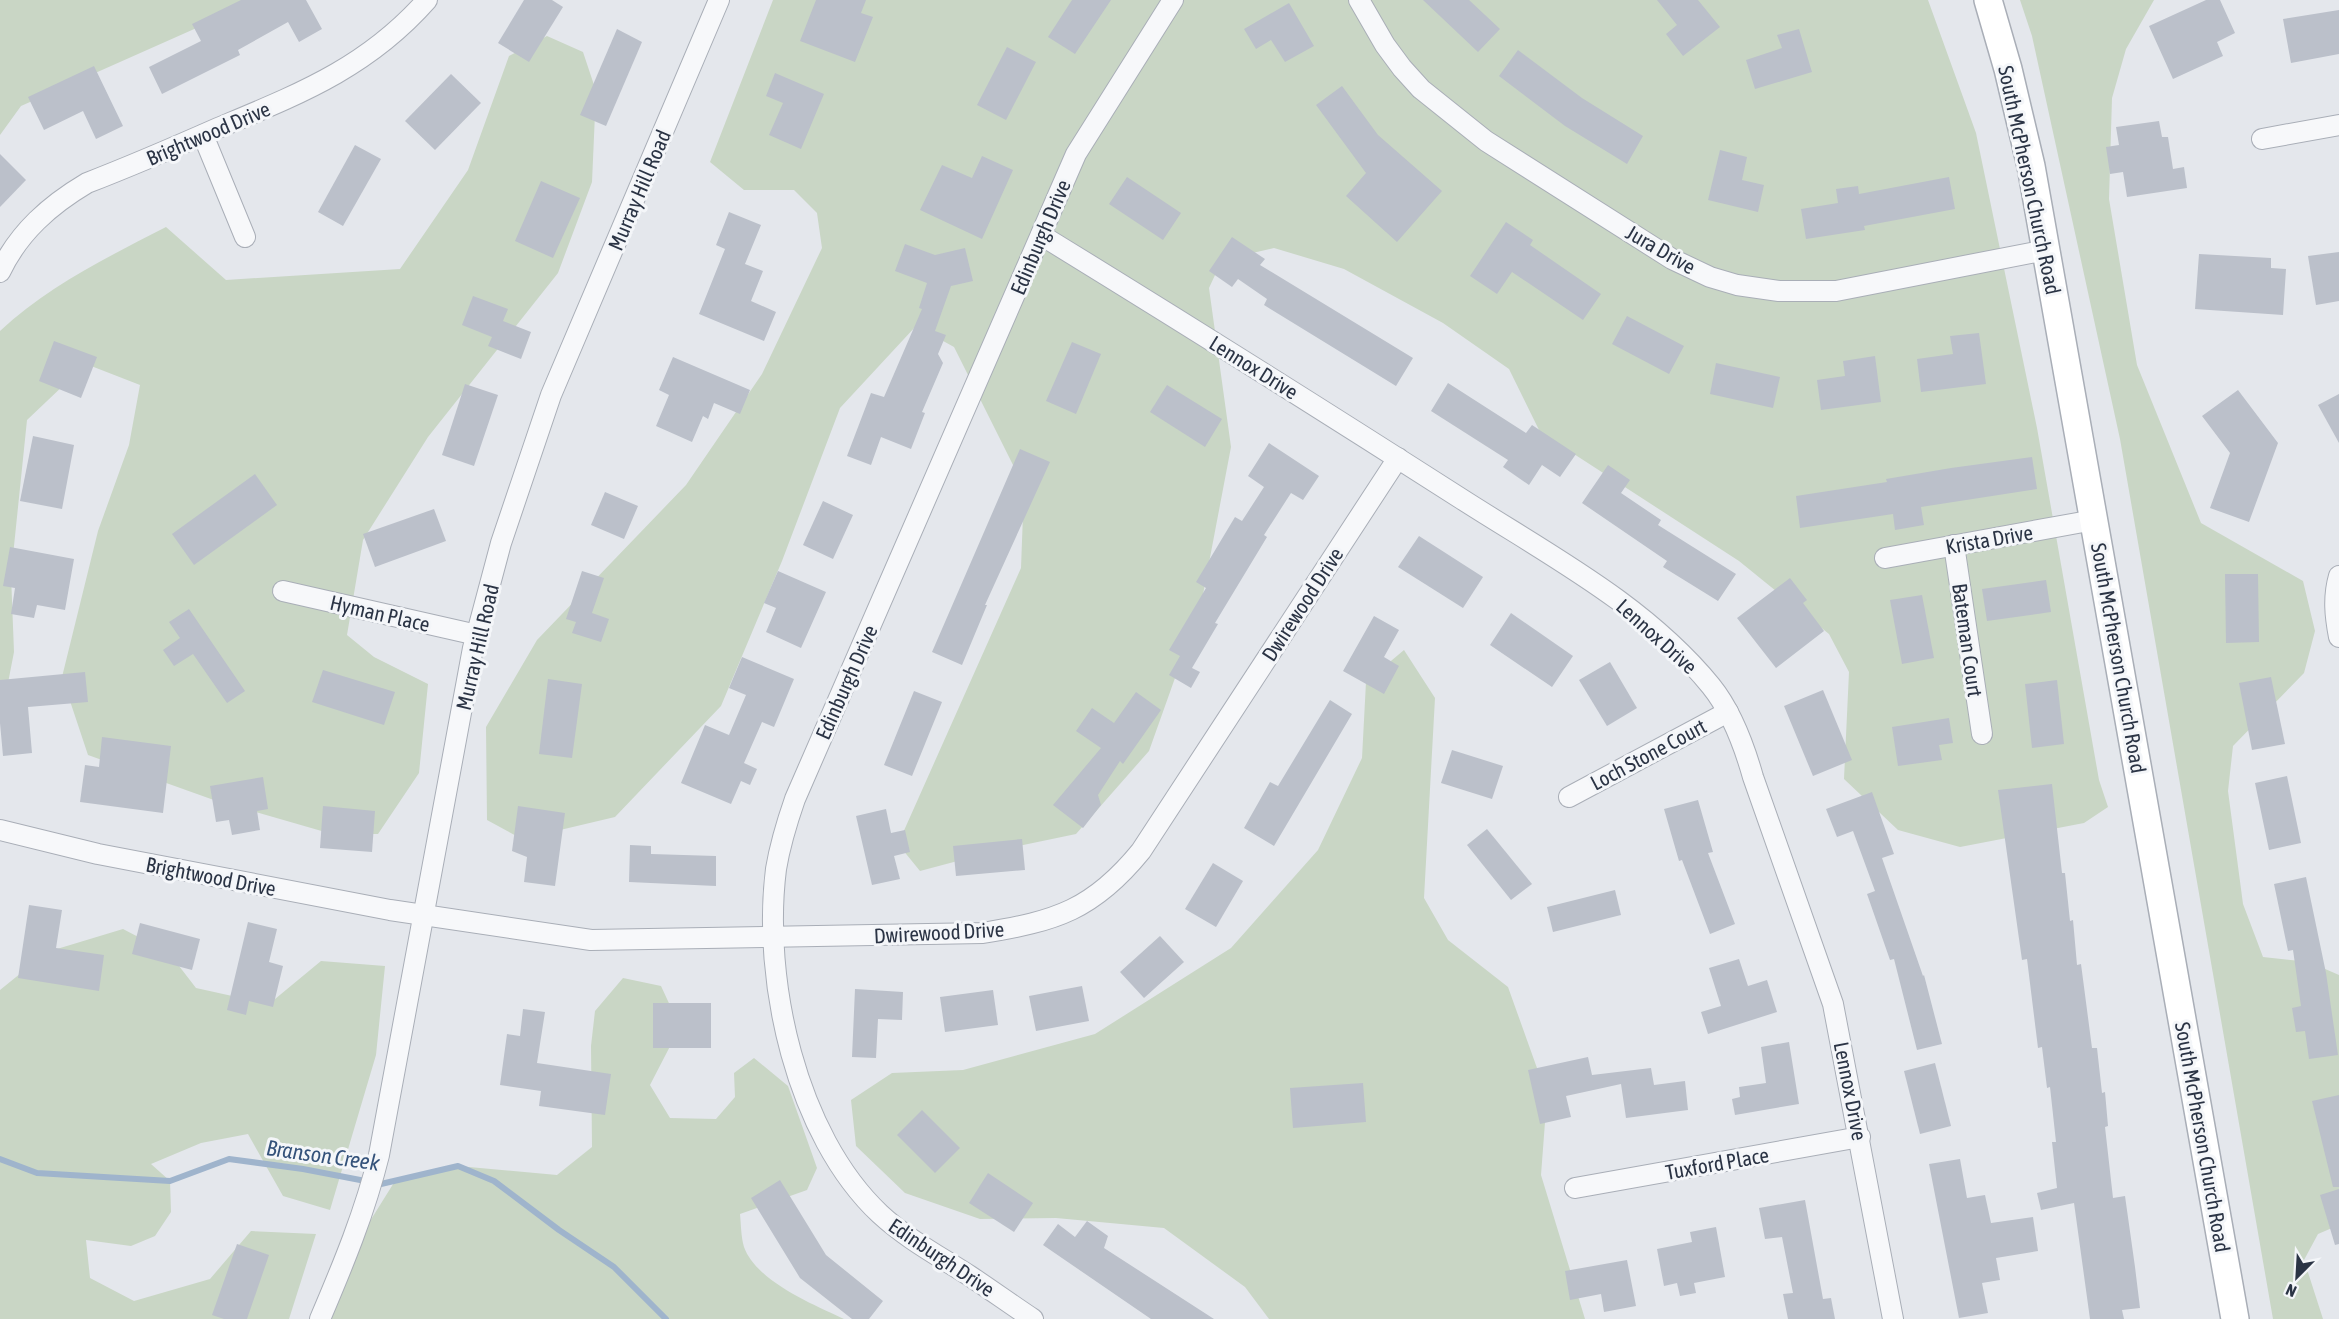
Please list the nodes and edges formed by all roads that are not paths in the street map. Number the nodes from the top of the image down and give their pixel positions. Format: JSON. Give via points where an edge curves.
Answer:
{"nodes":[{"id":1,"x":427,"y":0,"type":"edge"},
{"id":2,"x":719,"y":0,"type":"edge"},
{"id":3,"x":1173,"y":0,"type":"edge"},
{"id":4,"x":1359,"y":0,"type":"edge"},
{"id":5,"x":1988,"y":0,"type":"edge"},
{"id":6,"x":2339,"y":125,"type":"edge"},
{"id":7,"x":203,"y":135,"type":"junction"},
{"id":8,"x":2262,"y":139,"type":"dead end"},
{"id":9,"x":1041,"y":235,"type":"junction"},
{"id":10,"x":245,"y":237,"type":"dead end"},
{"id":11,"x":2046,"y":250,"type":"junction"},
{"id":12,"x":0,"y":273,"type":"edge"},
{"id":13,"x":1398,"y":458,"type":"junction"},
{"id":14,"x":2094,"y":520,"type":"junction"},
{"id":15,"x":1954,"y":545,"type":"junction"},
{"id":16,"x":1885,"y":558,"type":"dead end"},
{"id":17,"x":2339,"y":576,"type":"edge"},
{"id":18,"x":283,"y":591,"type":"dead end"},
{"id":19,"x":477,"y":635,"type":"junction"},
{"id":20,"x":2339,"y":637,"type":"edge"},
{"id":21,"x":1728,"y":711,"type":"junction"},
{"id":22,"x":1982,"y":734,"type":"dead end"},
{"id":23,"x":1569,"y":797,"type":"dead end"},
{"id":24,"x":0,"y":830,"type":"edge"},
{"id":25,"x":424,"y":915,"type":"junction"},
{"id":26,"x":774,"y":937,"type":"junction"},
{"id":27,"x":1860,"y":1137,"type":"junction"},
{"id":28,"x":1575,"y":1188,"type":"dead end"},
{"id":29,"x":320,"y":1319,"type":"edge"},
{"id":30,"x":1033,"y":1319,"type":"edge"},
{"id":31,"x":1893,"y":1319,"type":"edge"},
{"id":32,"x":2235,"y":1319,"type":"edge"}],
"edges":[{"from":1,"to":7,"type":"street","name":"Brightwood Drive","via":[[381,45],[347,69],[310,90]]},
{"from":2,"to":19,"type":"street","name":"Murray Hill Road","via":[[551,395],[501,543]]},
{"from":3,"to":9,"type":"street","name":"Edinburgh Drive","via":[[1076,154]]},
{"from":4,"to":11,"type":"street","name":"Jura Drive","via":[[1402,68],[1421,89],[1486,141],[1672,259],[1710,277],[1779,291],[1836,291]]},
{"from":5,"to":11,"type":"main road","name":"South McPherson Church Road","via":[[2028,155]]},
{"from":6,"to":8,"type":"street"},
{"from":7,"to":10,"type":"street"},
{"from":7,"to":12,"type":"street","name":"Brightwood Drive","via":[[87,183],[63,197],[22,236]]},
{"from":9,"to":13,"type":"street","name":"Lennox Drive"},
{"from":9,"to":26,"type":"street","name":"Edinburgh Drive","via":[[795,799],[777,867]]},
{"from":11,"to":14,"type":"main road","name":"South McPherson Church Road"},
{"from":13,"to":21,"type":"street","name":"Lennox Drive","via":[[1630,606],[1693,666]]},
{"from":13,"to":26,"type":"street","name":"Dwirewood Drive","via":[[1141,851],[1102,892],[1065,914],[983,933]]},
{"from":14,"to":15,"type":"street","name":"Krista Drive"},
{"from":14,"to":32,"type":"main road","name":"South McPherson Church Road"},
{"from":15,"to":16,"type":"street","name":"Krista Drive"},
{"from":15,"to":22,"type":"street","name":"Bateman Court"},
{"from":17,"to":20,"type":"street","via":[[2334,603]]},
{"from":18,"to":19,"type":"street","name":"Hyman Place"},
{"from":19,"to":25,"type":"street","name":"Murray Hill Road"},
{"from":21,"to":23,"type":"street","name":"Loch Stone Court"},
{"from":21,"to":27,"type":"street","name":"Lennox Drive","via":[[1745,749],[1833,1004]]},
{"from":24,"to":25,"type":"street","name":"Brightwood Drive","via":[[98,854]]},
{"from":25,"to":26,"type":"street","name":"Dwirewood Drive","via":[[591,940]]},
{"from":25,"to":29,"type":"street","name":"Murray Hill Road","via":[[369,1196]]},
{"from":26,"to":30,"type":"street","name":"Edinburgh Drive","via":[[780,999],[792,1054],[809,1105],[835,1159],[880,1214]]},
{"from":27,"to":28,"type":"street","name":"Tuxford Place"},
{"from":27,"to":31,"type":"street","name":"Lennox Drive"}]}
